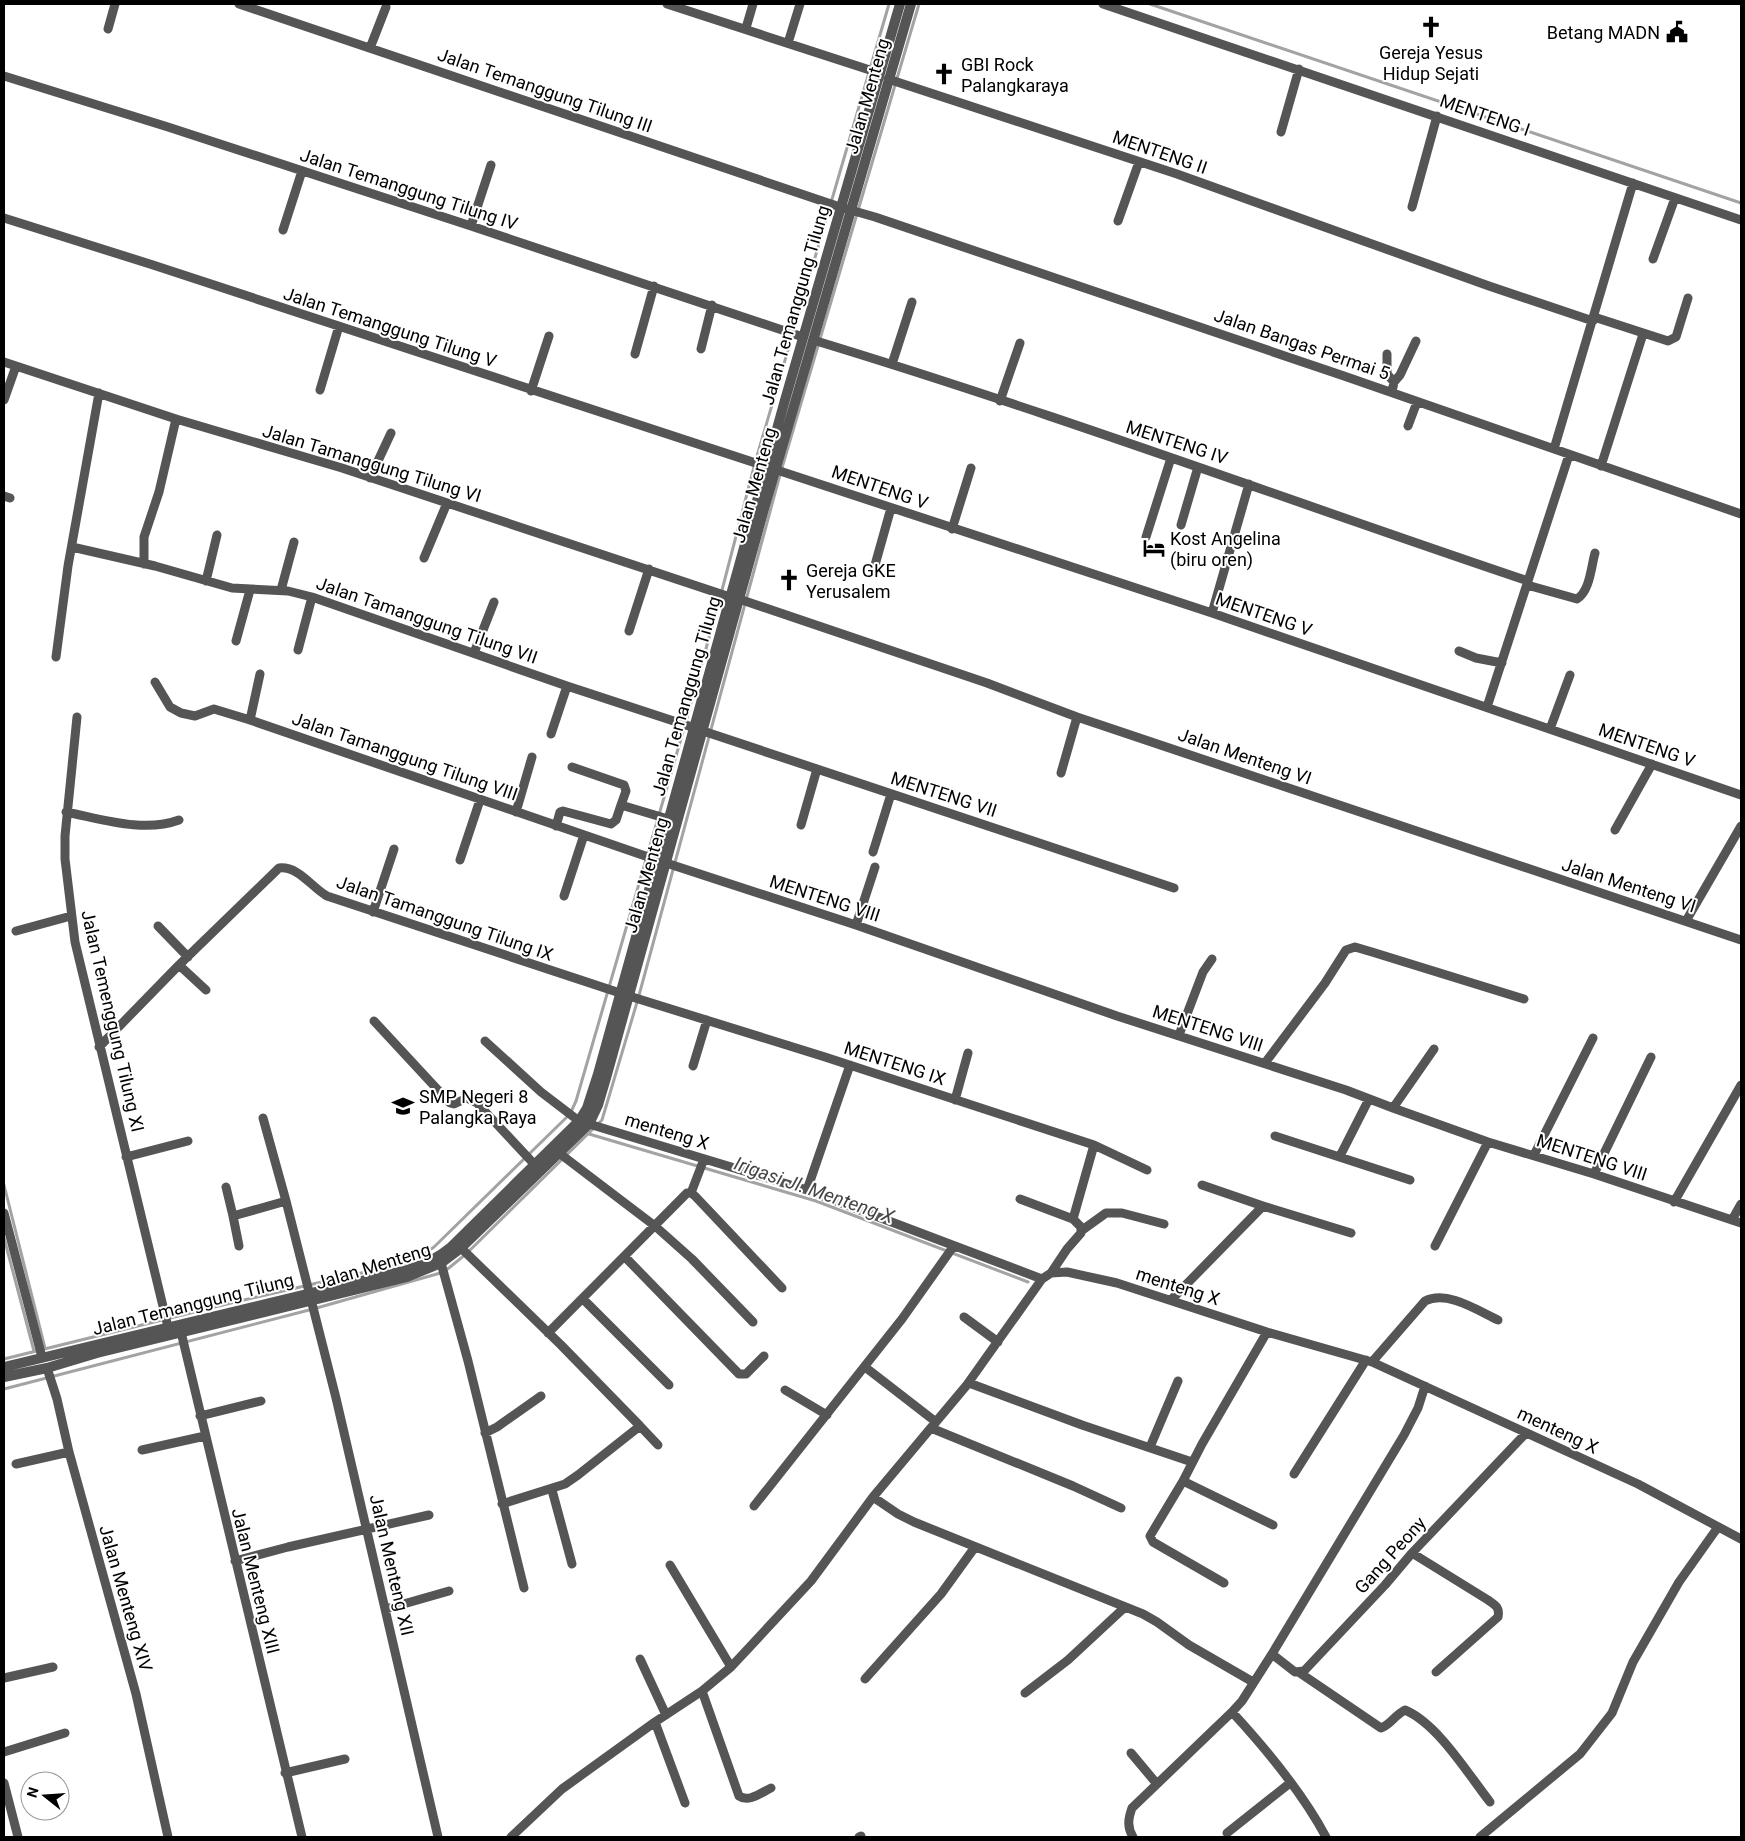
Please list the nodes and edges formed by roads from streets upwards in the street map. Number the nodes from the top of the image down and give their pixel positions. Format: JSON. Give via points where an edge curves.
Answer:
{"nodes":[{"id":1,"x":116,"y":4,"type":"edge"},
{"id":2,"x":239,"y":4,"type":"edge"},
{"id":3,"x":667,"y":4,"type":"edge"},
{"id":4,"x":753,"y":4,"type":"edge"},
{"id":5,"x":800,"y":4,"type":"edge"},
{"id":6,"x":900,"y":4,"type":"edge"},
{"id":7,"x":911,"y":4,"type":"edge"},
{"id":8,"x":1103,"y":4,"type":"edge"},
{"id":9,"x":386,"y":7,"type":"dead end"},
{"id":10,"x":746,"y":28,"type":"junction"},
{"id":11,"x":108,"y":29,"type":"dead end"},
{"id":12,"x":788,"y":43,"type":"junction"},
{"id":13,"x":370,"y":48,"type":"junction"},
{"id":14,"x":1299,"y":70,"type":"junction"},
{"id":15,"x":4,"y":76,"type":"edge"},
{"id":16,"x":884,"y":76,"type":"junction"},
{"id":17,"x":1437,"y":116,"type":"junction"},
{"id":18,"x":1281,"y":132,"type":"dead end"},
{"id":19,"x":1139,"y":162,"type":"junction"},
{"id":20,"x":491,"y":165,"type":"dead end"},
{"id":21,"x":302,"y":171,"type":"junction"},
{"id":22,"x":1633,"y":183,"type":"junction"},
{"id":23,"x":1675,"y":198,"type":"junction"},
{"id":24,"x":1412,"y":207,"type":"dead end"},
{"id":25,"x":845,"y":208,"type":"junction"},
{"id":26,"x":4,"y":218,"type":"edge"},
{"id":27,"x":1741,"y":220,"type":"edge"},
{"id":28,"x":1118,"y":221,"type":"dead end"},
{"id":29,"x":471,"y":226,"type":"junction"},
{"id":30,"x":283,"y":230,"type":"dead end"},
{"id":31,"x":1653,"y":259,"type":"dead end"},
{"id":32,"x":654,"y":286,"type":"junction"},
{"id":33,"x":1688,"y":298,"type":"dead end"},
{"id":34,"x":912,"y":302,"type":"dead end"},
{"id":35,"x":712,"y":305,"type":"junction"},
{"id":36,"x":1593,"y":319,"type":"junction"},
{"id":37,"x":339,"y":326,"type":"junction"},
{"id":38,"x":1643,"y":334,"type":"junction"},
{"id":39,"x":549,"y":336,"type":"dead end"},
{"id":40,"x":808,"y":338,"type":"junction"},
{"id":41,"x":1416,"y":341,"type":"dead end"},
{"id":42,"x":1020,"y":343,"type":"dead end"},
{"id":43,"x":701,"y":349,"type":"dead end"},
{"id":44,"x":635,"y":354,"type":"dead end"},
{"id":45,"x":1387,"y":354,"type":"dead end"},
{"id":46,"x":4,"y":362,"type":"edge"},
{"id":47,"x":892,"y":364,"type":"junction"},
{"id":48,"x":16,"y":366,"type":"junction"},
{"id":49,"x":1394,"y":382,"type":"junction"},
{"id":50,"x":320,"y":390,"type":"dead end"},
{"id":51,"x":531,"y":390,"type":"junction"},
{"id":52,"x":1392,"y":392,"type":"junction"},
{"id":53,"x":99,"y":393,"type":"junction"},
{"id":54,"x":4,"y":400,"type":"edge"},
{"id":55,"x":1000,"y":401,"type":"junction"},
{"id":56,"x":1417,"y":402,"type":"junction"},
{"id":57,"x":176,"y":419,"type":"junction"},
{"id":58,"x":1408,"y":426,"type":"dead end"},
{"id":59,"x":391,"y":433,"type":"dead end"},
{"id":60,"x":1554,"y":449,"type":"junction"},
{"id":61,"x":1569,"y":455,"type":"junction"},
{"id":62,"x":1172,"y":458,"type":"junction"},
{"id":63,"x":1601,"y":466,"type":"junction"},
{"id":64,"x":1198,"y":467,"type":"junction"},
{"id":65,"x":771,"y":468,"type":"junction"},
{"id":66,"x":971,"y":468,"type":"dead end"},
{"id":67,"x":370,"y":478,"type":"junction"},
{"id":68,"x":1249,"y":484,"type":"junction"},
{"id":69,"x":447,"y":503,"type":"junction"},
{"id":70,"x":892,"y":508,"type":"junction"},
{"id":71,"x":1741,"y":514,"type":"edge"},
{"id":72,"x":1181,"y":525,"type":"dead end"},
{"id":73,"x":952,"y":529,"type":"junction"},
{"id":74,"x":218,"y":536,"type":"dead end"},
{"id":75,"x":1146,"y":537,"type":"dead end"},
{"id":76,"x":294,"y":542,"type":"dead end"},
{"id":77,"x":72,"y":547,"type":"junction"},
{"id":78,"x":1594,"y":553,"type":"dead end"},
{"id":79,"x":424,"y":558,"type":"dead end"},
{"id":80,"x":144,"y":564,"type":"junction"},
{"id":81,"x":875,"y":565,"type":"dead end"},
{"id":82,"x":649,"y":569,"type":"junction"},
{"id":83,"x":206,"y":581,"type":"junction"},
{"id":84,"x":1527,"y":583,"type":"junction"},
{"id":85,"x":250,"y":590,"type":"junction"},
{"id":86,"x":281,"y":590,"type":"junction"},
{"id":87,"x":312,"y":597,"type":"junction"},
{"id":88,"x":735,"y":598,"type":"junction"},
{"id":89,"x":494,"y":602,"type":"dead end"},
{"id":90,"x":1212,"y":613,"type":"junction"},
{"id":91,"x":628,"y":631,"type":"dead end"},
{"id":92,"x":236,"y":640,"type":"dead end"},
{"id":93,"x":298,"y":650,"type":"dead end"},
{"id":94,"x":1459,"y":651,"type":"dead end"},
{"id":95,"x":474,"y":653,"type":"junction"},
{"id":96,"x":56,"y":657,"type":"dead end"},
{"id":97,"x":1502,"y":663,"type":"junction"},
{"id":98,"x":260,"y":674,"type":"dead end"},
{"id":99,"x":1570,"y":675,"type":"dead end"},
{"id":100,"x":155,"y":682,"type":"dead end"},
{"id":101,"x":566,"y":686,"type":"junction"},
{"id":102,"x":1487,"y":708,"type":"junction"},
{"id":103,"x":77,"y":717,"type":"dead end"},
{"id":104,"x":1077,"y":717,"type":"junction"},
{"id":105,"x":250,"y":720,"type":"junction"},
{"id":106,"x":1550,"y":729,"type":"junction"},
{"id":107,"x":699,"y":730,"type":"junction"},
{"id":108,"x":552,"y":734,"type":"dead end"},
{"id":109,"x":532,"y":757,"type":"dead end"},
{"id":110,"x":1652,"y":764,"type":"junction"},
{"id":111,"x":572,"y":767,"type":"dead end"},
{"id":112,"x":817,"y":769,"type":"junction"},
{"id":113,"x":1061,"y":774,"type":"dead end"},
{"id":114,"x":892,"y":794,"type":"junction"},
{"id":115,"x":1741,"y":795,"type":"edge"},
{"id":116,"x":480,"y":800,"type":"junction"},
{"id":117,"x":621,"y":805,"type":"junction"},
{"id":118,"x":66,"y":812,"type":"junction"},
{"id":119,"x":516,"y":812,"type":"junction"},
{"id":120,"x":668,"y":819,"type":"junction"},
{"id":121,"x":178,"y":820,"type":"dead end"},
{"id":122,"x":801,"y":825,"type":"dead end"},
{"id":123,"x":556,"y":826,"type":"junction"},
{"id":124,"x":1741,"y":826,"type":"edge"},
{"id":125,"x":1615,"y":830,"type":"dead end"},
{"id":126,"x":584,"y":836,"type":"junction"},
{"id":127,"x":394,"y":849,"type":"dead end"},
{"id":128,"x":873,"y":852,"type":"dead end"},
{"id":129,"x":460,"y":860,"type":"dead end"},
{"id":130,"x":661,"y":861,"type":"junction"},
{"id":131,"x":875,"y":867,"type":"dead end"},
{"id":132,"x":1174,"y":888,"type":"dead end"},
{"id":133,"x":564,"y":896,"type":"dead end"},
{"id":134,"x":373,"y":912,"type":"junction"},
{"id":135,"x":71,"y":916,"type":"junction"},
{"id":136,"x":1686,"y":921,"type":"junction"},
{"id":137,"x":856,"y":925,"type":"junction"},
{"id":138,"x":158,"y":926,"type":"dead end"},
{"id":139,"x":16,"y":931,"type":"dead end"},
{"id":140,"x":1741,"y":940,"type":"edge"},
{"id":141,"x":188,"y":957,"type":"junction"},
{"id":142,"x":1212,"y":959,"type":"dead end"},
{"id":143,"x":179,"y":965,"type":"junction"},
{"id":144,"x":206,"y":990,"type":"dead end"},
{"id":145,"x":625,"y":994,"type":"junction"},
{"id":146,"x":1524,"y":999,"type":"dead end"},
{"id":147,"x":374,"y":1020,"type":"dead end"},
{"id":148,"x":707,"y":1020,"type":"junction"},
{"id":149,"x":1179,"y":1034,"type":"junction"},
{"id":150,"x":1594,"y":1038,"type":"dead end"},
{"id":151,"x":485,"y":1041,"type":"dead end"},
{"id":152,"x":99,"y":1046,"type":"junction"},
{"id":153,"x":1434,"y":1049,"type":"dead end"},
{"id":154,"x":968,"y":1053,"type":"dead end"},
{"id":155,"x":1651,"y":1057,"type":"dead end"},
{"id":156,"x":1265,"y":1063,"type":"junction"},
{"id":157,"x":850,"y":1065,"type":"junction"},
{"id":158,"x":692,"y":1066,"type":"dead end"},
{"id":159,"x":1741,"y":1086,"type":"edge"},
{"id":160,"x":1369,"y":1099,"type":"junction"},
{"id":161,"x":956,"y":1100,"type":"junction"},
{"id":162,"x":1393,"y":1108,"type":"junction"},
{"id":163,"x":263,"y":1118,"type":"dead end"},
{"id":164,"x":584,"y":1123,"type":"junction"},
{"id":165,"x":1275,"y":1136,"type":"dead end"},
{"id":166,"x":188,"y":1141,"type":"dead end"},
{"id":167,"x":1488,"y":1142,"type":"junction"},
{"id":168,"x":1094,"y":1145,"type":"junction"},
{"id":169,"x":559,"y":1154,"type":"junction"},
{"id":170,"x":1534,"y":1155,"type":"junction"},
{"id":171,"x":1340,"y":1156,"type":"junction"},
{"id":172,"x":126,"y":1157,"type":"junction"},
{"id":173,"x":704,"y":1159,"type":"junction"},
{"id":174,"x":535,"y":1165,"type":"junction"},
{"id":175,"x":1147,"y":1170,"type":"dead end"},
{"id":176,"x":1594,"y":1174,"type":"junction"},
{"id":177,"x":1410,"y":1180,"type":"dead end"},
{"id":178,"x":1202,"y":1185,"type":"dead end"},
{"id":179,"x":226,"y":1187,"type":"dead end"},
{"id":180,"x":807,"y":1190,"type":"junction"},
{"id":181,"x":691,"y":1193,"type":"junction"},
{"id":182,"x":1020,"y":1199,"type":"dead end"},
{"id":183,"x":286,"y":1201,"type":"junction"},
{"id":184,"x":1674,"y":1202,"type":"junction"},
{"id":185,"x":1741,"y":1204,"type":"edge"},
{"id":186,"x":1263,"y":1206,"type":"junction"},
{"id":187,"x":4,"y":1213,"type":"edge"},
{"id":188,"x":233,"y":1216,"type":"junction"},
{"id":189,"x":1072,"y":1219,"type":"junction"},
{"id":190,"x":1732,"y":1220,"type":"junction"},
{"id":191,"x":1741,"y":1223,"type":"edge"},
{"id":192,"x":1164,"y":1224,"type":"dead end"},
{"id":193,"x":655,"y":1226,"type":"junction"},
{"id":194,"x":1081,"y":1231,"type":"junction"},
{"id":195,"x":1351,"y":1233,"type":"dead end"},
{"id":196,"x":239,"y":1246,"type":"dead end"},
{"id":197,"x":953,"y":1246,"type":"junction"},
{"id":198,"x":1435,"y":1246,"type":"dead end"},
{"id":199,"x":461,"y":1248,"type":"junction"},
{"id":200,"x":625,"y":1257,"type":"junction"},
{"id":201,"x":441,"y":1263,"type":"junction"},
{"id":202,"x":1051,"y":1272,"type":"junction"},
{"id":203,"x":1042,"y":1279,"type":"junction"},
{"id":204,"x":782,"y":1288,"type":"dead end"},
{"id":205,"x":310,"y":1297,"type":"junction"},
{"id":206,"x":583,"y":1299,"type":"junction"},
{"id":207,"x":1171,"y":1300,"type":"junction"},
{"id":208,"x":964,"y":1316,"type":"dead end"},
{"id":209,"x":1498,"y":1320,"type":"dead end"},
{"id":210,"x":753,"y":1322,"type":"dead end"},
{"id":211,"x":168,"y":1327,"type":"junction"},
{"id":212,"x":181,"y":1332,"type":"junction"},
{"id":213,"x":1268,"y":1332,"type":"junction"},
{"id":214,"x":548,"y":1333,"type":"junction"},
{"id":215,"x":998,"y":1342,"type":"junction"},
{"id":216,"x":764,"y":1356,"type":"dead end"},
{"id":217,"x":42,"y":1358,"type":"junction"},
{"id":218,"x":1369,"y":1361,"type":"junction"},
{"id":219,"x":4,"y":1367,"type":"edge"},
{"id":220,"x":865,"y":1367,"type":"junction"},
{"id":221,"x":47,"y":1368,"type":"junction"},
{"id":222,"x":4,"y":1377,"type":"edge"},
{"id":223,"x":1178,"y":1381,"type":"dead end"},
{"id":224,"x":968,"y":1383,"type":"junction"},
{"id":225,"x":669,"y":1385,"type":"dead end"},
{"id":226,"x":1426,"y":1386,"type":"junction"},
{"id":227,"x":785,"y":1390,"type":"dead end"},
{"id":228,"x":541,"y":1396,"type":"dead end"},
{"id":229,"x":260,"y":1401,"type":"dead end"},
{"id":230,"x":827,"y":1415,"type":"junction"},
{"id":231,"x":200,"y":1416,"type":"junction"},
{"id":232,"x":933,"y":1425,"type":"junction"},
{"id":233,"x":640,"y":1426,"type":"junction"},
{"id":234,"x":1526,"y":1433,"type":"junction"},
{"id":235,"x":485,"y":1434,"type":"junction"},
{"id":236,"x":204,"y":1436,"type":"junction"},
{"id":237,"x":658,"y":1445,"type":"dead end"},
{"id":238,"x":1150,"y":1447,"type":"junction"},
{"id":239,"x":142,"y":1450,"type":"dead end"},
{"id":240,"x":69,"y":1452,"type":"junction"},
{"id":241,"x":1192,"y":1462,"type":"junction"},
{"id":242,"x":16,"y":1464,"type":"dead end"},
{"id":243,"x":1294,"y":1474,"type":"dead end"},
{"id":244,"x":1183,"y":1481,"type":"junction"},
{"id":245,"x":552,"y":1490,"type":"junction"},
{"id":246,"x":873,"y":1497,"type":"junction"},
{"id":247,"x":502,"y":1504,"type":"junction"},
{"id":248,"x":754,"y":1506,"type":"dead end"},
{"id":249,"x":1121,"y":1508,"type":"dead end"},
{"id":250,"x":429,"y":1515,"type":"dead end"},
{"id":251,"x":1273,"y":1525,"type":"dead end"},
{"id":252,"x":1718,"y":1527,"type":"junction"},
{"id":253,"x":367,"y":1529,"type":"junction"},
{"id":254,"x":1741,"y":1539,"type":"edge"},
{"id":255,"x":975,"y":1547,"type":"junction"},
{"id":256,"x":1412,"y":1554,"type":"junction"},
{"id":257,"x":235,"y":1561,"type":"junction"},
{"id":258,"x":572,"y":1564,"type":"dead end"},
{"id":259,"x":670,"y":1565,"type":"dead end"},
{"id":260,"x":1224,"y":1583,"type":"dead end"},
{"id":261,"x":524,"y":1588,"type":"dead end"},
{"id":262,"x":450,"y":1591,"type":"dead end"},
{"id":263,"x":1124,"y":1608,"type":"junction"},
{"id":264,"x":386,"y":1609,"type":"junction"},
{"id":265,"x":1272,"y":1654,"type":"junction"},
{"id":266,"x":640,"y":1658,"type":"dead end"},
{"id":267,"x":53,"y":1667,"type":"dead end"},
{"id":268,"x":731,"y":1667,"type":"junction"},
{"id":269,"x":1436,"y":1672,"type":"dead end"},
{"id":270,"x":1300,"y":1673,"type":"junction"},
{"id":271,"x":4,"y":1678,"type":"edge"},
{"id":272,"x":865,"y":1679,"type":"dead end"},
{"id":273,"x":1252,"y":1681,"type":"junction"},
{"id":274,"x":702,"y":1691,"type":"junction"},
{"id":275,"x":1025,"y":1693,"type":"dead end"},
{"id":276,"x":1232,"y":1712,"type":"junction"},
{"id":277,"x":666,"y":1715,"type":"junction"},
{"id":278,"x":654,"y":1722,"type":"junction"},
{"id":279,"x":65,"y":1733,"type":"dead end"},
{"id":280,"x":4,"y":1752,"type":"edge"},
{"id":281,"x":1132,"y":1753,"type":"dead end"},
{"id":282,"x":345,"y":1759,"type":"dead end"},
{"id":283,"x":285,"y":1773,"type":"junction"},
{"id":284,"x":4,"y":1783,"type":"edge"},
{"id":285,"x":1290,"y":1783,"type":"junction"},
{"id":286,"x":1157,"y":1784,"type":"junction"},
{"id":287,"x":771,"y":1788,"type":"dead end"},
{"id":288,"x":1490,"y":1802,"type":"dead end"},
{"id":289,"x":685,"y":1803,"type":"dead end"},
{"id":290,"x":1227,"y":1833,"type":"dead end"},
{"id":291,"x":18,"y":1837,"type":"edge"},
{"id":292,"x":168,"y":1837,"type":"edge"},
{"id":293,"x":302,"y":1837,"type":"edge"},
{"id":294,"x":438,"y":1837,"type":"edge"},
{"id":295,"x":511,"y":1837,"type":"edge"},
{"id":296,"x":1133,"y":1837,"type":"edge"},
{"id":297,"x":1326,"y":1837,"type":"edge"},
{"id":298,"x":1480,"y":1837,"type":"edge"}],
"edges":[{"from":1,"to":11,"type":"street"},
{"from":2,"to":13,"type":"street","name":"Jalan Temanggung Tilung III"},
{"from":3,"to":10,"type":"street","name":"MENTENG II"},
{"from":4,"to":10,"type":"street"},
{"from":5,"to":12,"type":"street"},
{"from":6,"to":16,"type":"street","name":"Jalan Temanggung Tilung"},
{"from":7,"to":16,"type":"street","name":"Jalan Menteng"},
{"from":8,"to":14,"type":"street","name":"MENTENG I"},
{"from":9,"to":13,"type":"street"},
{"from":10,"to":12,"type":"street","name":"MENTENG II"},
{"from":12,"to":16,"type":"street","name":"MENTENG II"},
{"from":13,"to":25,"type":"street","name":"Jalan Temanggung Tilung III"},
{"from":14,"to":17,"type":"street","name":"MENTENG I"},
{"from":14,"to":18,"type":"street"},
{"from":15,"to":21,"type":"street","name":"Jalan Temanggung Tilung IV"},
{"from":16,"to":19,"type":"street","name":"MENTENG II"},
{"from":16,"to":25,"type":"street","name":"Jalan Temanggung Tilung"},
{"from":17,"to":22,"type":"street","name":"MENTENG I"},
{"from":17,"to":24,"type":"street"},
{"from":19,"to":28,"type":"street"},
{"from":19,"to":36,"type":"street","name":"MENTENG II","via":[[1489,286]]},
{"from":20,"to":29,"type":"street"},
{"from":21,"to":29,"type":"street","name":"Jalan Temanggung Tilung IV"},
{"from":21,"to":30,"type":"street"},
{"from":22,"to":23,"type":"street","name":"MENTENG I"},
{"from":22,"to":36,"type":"street"},
{"from":23,"to":27,"type":"street","name":"MENTENG I"},
{"from":23,"to":31,"type":"street"},
{"from":25,"to":40,"type":"street","name":"Jalan Temanggung Tilung"},
{"from":25,"to":52,"type":"street","name":"Jalan Bangas Permai 5"},
{"from":26,"to":37,"type":"street","name":"Jalan Temanggung Tilung V"},
{"from":29,"to":32,"type":"street","name":"Jalan Temanggung Tilung IV"},
{"from":32,"to":35,"type":"street","name":"Jalan Temanggung Tilung IV"},
{"from":32,"to":44,"type":"street"},
{"from":33,"to":38,"type":"street","name":"MENTENG II","via":[[1673,340]]},
{"from":34,"to":47,"type":"street"},
{"from":35,"to":40,"type":"street","name":"Jalan Temanggung Tilung IV"},
{"from":35,"to":43,"type":"street"},
{"from":36,"to":38,"type":"street","name":"MENTENG II"},
{"from":36,"to":60,"type":"street"},
{"from":37,"to":50,"type":"street"},
{"from":37,"to":51,"type":"street","name":"Jalan Temanggung Tilung V"},
{"from":38,"to":63,"type":"street"},
{"from":39,"to":51,"type":"street"},
{"from":40,"to":47,"type":"street","name":"MENTENG IV"},
{"from":40,"to":65,"type":"street","name":"Jalan Temanggung Tilung"},
{"from":41,"to":49,"type":"street"},
{"from":42,"to":55,"type":"street"},
{"from":45,"to":49,"type":"street","via":[[1387,374]]},
{"from":46,"to":48,"type":"street","name":"Jalan Tamanggung Tilung VI"},
{"from":47,"to":55,"type":"street","name":"MENTENG IV"},
{"from":48,"to":53,"type":"street","name":"Jalan Tamanggung Tilung VI"},
{"from":48,"to":54,"type":"street"},
{"from":49,"to":52,"type":"street"},
{"from":51,"to":65,"type":"street","name":"Jalan Temanggung Tilung V"},
{"from":52,"to":56,"type":"street","name":"Jalan Bangas Permai 5"},
{"from":53,"to":57,"type":"street","name":"Jalan Tamanggung Tilung VI"},
{"from":53,"to":77,"type":"street"},
{"from":55,"to":62,"type":"street","name":"MENTENG IV"},
{"from":56,"to":58,"type":"street"},
{"from":56,"to":60,"type":"street","name":"Jalan Bangas Permai 5"},
{"from":57,"to":67,"type":"street","name":"Jalan Tamanggung Tilung VI"},
{"from":57,"to":80,"type":"street","via":[[159,492],[144,538]]},
{"from":59,"to":67,"type":"street"},
{"from":60,"to":61,"type":"street","name":"Jalan Bangas Permai 5"},
{"from":61,"to":63,"type":"street","name":"Jalan Bangas Permai 5"},
{"from":61,"to":84,"type":"street"},
{"from":62,"to":64,"type":"street","name":"MENTENG IV"},
{"from":62,"to":75,"type":"street"},
{"from":63,"to":71,"type":"street","name":"Jalan Bangas Permai 5"},
{"from":64,"to":68,"type":"street","name":"MENTENG IV"},
{"from":64,"to":72,"type":"street"},
{"from":65,"to":70,"type":"street","name":"MENTENG V"},
{"from":65,"to":88,"type":"street","name":"Jalan Temanggung Tilung"},
{"from":66,"to":73,"type":"street"},
{"from":67,"to":69,"type":"street","name":"Jalan Tamanggung Tilung VI"},
{"from":68,"to":84,"type":"street","name":"MENTENG IV"},
{"from":68,"to":90,"type":"street"},
{"from":69,"to":79,"type":"street"},
{"from":69,"to":82,"type":"street","name":"Jalan Tamanggung Tilung VI"},
{"from":70,"to":73,"type":"street","name":"MENTENG V"},
{"from":70,"to":81,"type":"street"},
{"from":73,"to":90,"type":"street","name":"MENTENG V"},
{"from":74,"to":83,"type":"street"},
{"from":76,"to":86,"type":"street"},
{"from":77,"to":80,"type":"street","name":"Jalan Tamanggung Tilung VII"},
{"from":77,"to":96,"type":"street"},
{"from":78,"to":84,"type":"street","name":"MENTENG IV","via":[[1586,589],[1577,599]]},
{"from":80,"to":83,"type":"street","name":"Jalan Tamanggung Tilung VII"},
{"from":82,"to":88,"type":"street","name":"Jalan Tamanggung Tilung VI"},
{"from":82,"to":91,"type":"street"},
{"from":83,"to":85,"type":"street","name":"Jalan Tamanggung Tilung VII"},
{"from":84,"to":97,"type":"street"},
{"from":85,"to":86,"type":"street","name":"Jalan Tamanggung Tilung VII"},
{"from":85,"to":92,"type":"street"},
{"from":86,"to":87,"type":"street","name":"Jalan Tamanggung Tilung VII"},
{"from":87,"to":93,"type":"street"},
{"from":87,"to":95,"type":"street","name":"Jalan Tamanggung Tilung VII"},
{"from":88,"to":104,"type":"street","name":"Jalan Menteng VI","via":[[987,683]]},
{"from":88,"to":107,"type":"street","name":"Jalan Temanggung Tilung"},
{"from":89,"to":95,"type":"street"},
{"from":90,"to":102,"type":"street","name":"MENTENG V"},
{"from":94,"to":97,"type":"street"},
{"from":95,"to":101,"type":"street","name":"Jalan Tamanggung Tilung VII"},
{"from":97,"to":102,"type":"street"},
{"from":98,"to":105,"type":"street"},
{"from":99,"to":106,"type":"street"},
{"from":100,"to":105,"type":"street","name":"Jalan Tamanggung Tilung VIII","via":[[170,707],[181,713],[195,716],[214,709]]},
{"from":101,"to":107,"type":"street","name":"Jalan Tamanggung Tilung VII"},
{"from":101,"to":108,"type":"street"},
{"from":102,"to":106,"type":"street","name":"MENTENG V"},
{"from":103,"to":118,"type":"street","name":"Jalan Temenggung Tilung XI"},
{"from":104,"to":113,"type":"street"},
{"from":104,"to":136,"type":"street","name":"Jalan Menteng VI"},
{"from":105,"to":116,"type":"street","name":"Jalan Tamanggung Tilung VIII"},
{"from":106,"to":110,"type":"street","name":"MENTENG V"},
{"from":107,"to":112,"type":"street","name":"MENTENG VII"},
{"from":107,"to":120,"type":"street","name":"Jalan Temanggung Tilung"},
{"from":107,"to":130,"type":"street","name":"Jalan Menteng"},
{"from":109,"to":119,"type":"street"},
{"from":110,"to":115,"type":"street","name":"MENTENG V"},
{"from":110,"to":125,"type":"street"},
{"from":111,"to":117,"type":"street","via":[[624,785],[626,791]]},
{"from":112,"to":114,"type":"street","name":"MENTENG VII"},
{"from":112,"to":122,"type":"street"},
{"from":114,"to":128,"type":"street"},
{"from":114,"to":132,"type":"street","name":"MENTENG VII"},
{"from":116,"to":119,"type":"street","name":"Jalan Tamanggung Tilung VIII"},
{"from":116,"to":129,"type":"street"},
{"from":117,"to":120,"type":"street"},
{"from":117,"to":123,"type":"street","via":[[616,820],[611,824],[560,812]]},
{"from":118,"to":121,"type":"street","via":[[135,824],[166,825]]},
{"from":118,"to":135,"type":"street","name":"Jalan Temenggung Tilung XI","via":[[65,859]]},
{"from":119,"to":123,"type":"street","name":"Jalan Tamanggung Tilung VIII"},
{"from":120,"to":130,"type":"street","name":"Jalan Temanggung Tilung"},
{"from":123,"to":126,"type":"street","name":"Jalan Tamanggung Tilung VIII"},
{"from":124,"to":136,"type":"street"},
{"from":126,"to":130,"type":"street","name":"Jalan Tamanggung Tilung VIII"},
{"from":126,"to":133,"type":"street"},
{"from":127,"to":134,"type":"street"},
{"from":130,"to":137,"type":"street","name":"MENTENG VIII"},
{"from":130,"to":145,"type":"street","name":"Jalan Temanggung Tilung"},
{"from":131,"to":137,"type":"street"},
{"from":134,"to":141,"type":"street","name":"Jalan Tamanggung Tilung IX","via":[[324,894],[294,870],[279,868]]},
{"from":134,"to":145,"type":"street","name":"Jalan Tamanggung Tilung IX"},
{"from":135,"to":139,"type":"street"},
{"from":135,"to":152,"type":"street","name":"Jalan Temenggung Tilung XI"},
{"from":136,"to":140,"type":"street","name":"Jalan Menteng VI"},
{"from":137,"to":149,"type":"street","name":"MENTENG VIII","via":[[1117,1016]]},
{"from":138,"to":141,"type":"street"},
{"from":141,"to":143,"type":"street","name":"Jalan Tamanggung Tilung IX"},
{"from":142,"to":149,"type":"street","via":[[1203,972]]},
{"from":143,"to":144,"type":"street"},
{"from":143,"to":152,"type":"street","name":"Jalan Tamanggung Tilung IX"},
{"from":145,"to":148,"type":"street","name":"MENTENG IX"},
{"from":145,"to":164,"type":"street","name":"Jalan Temanggung Tilung"},
{"from":146,"to":156,"type":"street","via":[[1349,947]]},
{"from":147,"to":174,"type":"street","via":[[450,1103],[467,1098],[476,1102]]},
{"from":148,"to":157,"type":"street","name":"MENTENG IX"},
{"from":148,"to":158,"type":"street"},
{"from":149,"to":156,"type":"street","name":"MENTENG VIII"},
{"from":150,"to":170,"type":"street"},
{"from":151,"to":164,"type":"street","via":[[541,1092]]},
{"from":152,"to":172,"type":"street","name":"Jalan Temenggung Tilung XI"},
{"from":153,"to":162,"type":"street"},
{"from":154,"to":161,"type":"street"},
{"from":155,"to":176,"type":"street"},
{"from":156,"to":160,"type":"street","name":"MENTENG VIII"},
{"from":157,"to":161,"type":"street","name":"MENTENG IX"},
{"from":157,"to":180,"type":"street"},
{"from":159,"to":184,"type":"street"},
{"from":160,"to":162,"type":"street","name":"MENTENG VIII"},
{"from":160,"to":171,"type":"street"},
{"from":161,"to":168,"type":"street","name":"MENTENG IX"},
{"from":162,"to":167,"type":"street","name":"MENTENG VIII"},
{"from":163,"to":183,"type":"street","name":"Jalan Menteng XII"},
{"from":164,"to":169,"type":"street","name":"Jalan Menteng"},
{"from":164,"to":173,"type":"street","name":"menteng X"},
{"from":164,"to":174,"type":"street","name":"Jalan Temanggung Tilung"},
{"from":165,"to":171,"type":"street"},
{"from":166,"to":172,"type":"street"},
{"from":167,"to":170,"type":"street","name":"MENTENG VIII"},
{"from":167,"to":198,"type":"street"},
{"from":168,"to":175,"type":"street","name":"MENTENG IX"},
{"from":168,"to":189,"type":"street"},
{"from":169,"to":193,"type":"street"},
{"from":169,"to":199,"type":"street","name":"Jalan Menteng"},
{"from":170,"to":176,"type":"street","name":"MENTENG VIII"},
{"from":171,"to":177,"type":"street"},
{"from":172,"to":211,"type":"street","name":"Jalan Temenggung Tilung XI"},
{"from":173,"to":180,"type":"street","name":"menteng X"},
{"from":173,"to":181,"type":"street"},
{"from":174,"to":205,"type":"street","name":"Jalan Temanggung Tilung","via":[[456,1242],[434,1259],[407,1270]]},
{"from":176,"to":184,"type":"street","name":"MENTENG VIII"},
{"from":178,"to":186,"type":"street"},
{"from":179,"to":188,"type":"street"},
{"from":180,"to":197,"type":"street","name":"menteng X"},
{"from":181,"to":193,"type":"street","via":[[686,1193]]},
{"from":181,"to":204,"type":"street"},
{"from":182,"to":189,"type":"street"},
{"from":183,"to":188,"type":"street"},
{"from":183,"to":205,"type":"street","name":"Jalan Menteng XII"},
{"from":184,"to":190,"type":"street","name":"MENTENG VIII"},
{"from":185,"to":190,"type":"street"},
{"from":186,"to":195,"type":"street"},
{"from":186,"to":207,"type":"street"},
{"from":187,"to":217,"type":"street"},
{"from":188,"to":196,"type":"street"},
{"from":189,"to":194,"type":"street"},
{"from":190,"to":191,"type":"street","name":"MENTENG VIII"},
{"from":192,"to":194,"type":"street","via":[[1122,1213],[1106,1214]]},
{"from":193,"to":200,"type":"street"},
{"from":193,"to":210,"type":"street"},
{"from":194,"to":202,"type":"street"},
{"from":197,"to":203,"type":"street","name":"menteng X"},
{"from":197,"to":220,"type":"street"},
{"from":199,"to":201,"type":"street","name":"Jalan Menteng"},
{"from":199,"to":214,"type":"street"},
{"from":200,"to":206,"type":"street"},
{"from":200,"to":216,"type":"street","via":[[739,1374],[746,1374]]},
{"from":201,"to":205,"type":"street","name":"Jalan Menteng","via":[[407,1277]]},
{"from":201,"to":235,"type":"street"},
{"from":202,"to":203,"type":"street"},
{"from":202,"to":207,"type":"street","name":"menteng X","via":[[1067,1272],[1117,1283]]},
{"from":203,"to":215,"type":"street"},
{"from":205,"to":211,"type":"street","name":"Jalan Temanggung Tilung"},
{"from":205,"to":212,"type":"street","name":"Jalan Menteng"},
{"from":205,"to":253,"type":"street","name":"Jalan Menteng XII"},
{"from":206,"to":214,"type":"street"},
{"from":206,"to":225,"type":"street"},
{"from":207,"to":213,"type":"street","name":"menteng X"},
{"from":208,"to":215,"type":"street"},
{"from":209,"to":218,"type":"street","via":[[1456,1300],[1434,1297],[1424,1301]]},
{"from":211,"to":217,"type":"street","name":"Jalan Temanggung Tilung"},
{"from":212,"to":221,"type":"street","name":"Jalan Menteng"},
{"from":212,"to":231,"type":"street","name":"Jalan Menteng XIII"},
{"from":213,"to":218,"type":"street","name":"menteng X"},
{"from":213,"to":241,"type":"street"},
{"from":214,"to":233,"type":"street"},
{"from":215,"to":224,"type":"street"},
{"from":217,"to":219,"type":"street","name":"Jalan Temanggung Tilung"},
{"from":218,"to":226,"type":"street","name":"menteng X"},
{"from":218,"to":243,"type":"street"},
{"from":220,"to":230,"type":"street"},
{"from":220,"to":232,"type":"street"},
{"from":221,"to":222,"type":"street","name":"Jalan Menteng"},
{"from":221,"to":240,"type":"street","name":"Jalan Menteng XIV"},
{"from":223,"to":238,"type":"street"},
{"from":224,"to":232,"type":"street"},
{"from":224,"to":238,"type":"street"},
{"from":226,"to":234,"type":"street","name":"menteng X"},
{"from":226,"to":265,"type":"street","via":[[1404,1435]]},
{"from":227,"to":230,"type":"street"},
{"from":228,"to":235,"type":"street"},
{"from":229,"to":231,"type":"street"},
{"from":230,"to":248,"type":"street"},
{"from":231,"to":236,"type":"street","name":"Jalan Menteng XIII"},
{"from":232,"to":246,"type":"street"},
{"from":232,"to":249,"type":"street"},
{"from":233,"to":237,"type":"street"},
{"from":233,"to":245,"type":"street","via":[[574,1479]]},
{"from":234,"to":252,"type":"street","name":"menteng X","via":[[1638,1484]]},
{"from":234,"to":256,"type":"street","name":"Gang Peony"},
{"from":235,"to":247,"type":"street"},
{"from":236,"to":239,"type":"street"},
{"from":236,"to":257,"type":"street","name":"Jalan Menteng XIII"},
{"from":238,"to":241,"type":"street"},
{"from":240,"to":242,"type":"street"},
{"from":240,"to":292,"type":"street","name":"Jalan Menteng XIV","via":[[136,1694]]},
{"from":241,"to":244,"type":"street"},
{"from":244,"to":251,"type":"street"},
{"from":244,"to":260,"type":"street","via":[[1151,1533],[1151,1539]]},
{"from":245,"to":247,"type":"street"},
{"from":245,"to":258,"type":"street"},
{"from":246,"to":255,"type":"street","via":[[914,1522]]},
{"from":246,"to":268,"type":"street","via":[[811,1581]]},
{"from":247,"to":261,"type":"street"},
{"from":250,"to":253,"type":"street"},
{"from":252,"to":254,"type":"street","name":"menteng X"},
{"from":252,"to":298,"type":"street","via":[[1679,1582],[1633,1662],[1612,1713],[1580,1754]]},
{"from":253,"to":257,"type":"street"},
{"from":253,"to":264,"type":"street","name":"Jalan Menteng XII"},
{"from":255,"to":263,"type":"street"},
{"from":255,"to":272,"type":"street","via":[[941,1594]]},
{"from":256,"to":269,"type":"street","via":[[1497,1606],[1499,1612],[1498,1617]]},
{"from":256,"to":270,"type":"street","name":"Gang Peony","via":[[1327,1648]]},
{"from":257,"to":283,"type":"street","name":"Jalan Menteng XIII"},
{"from":259,"to":268,"type":"street"},
{"from":262,"to":264,"type":"street"},
{"from":263,"to":273,"type":"street","via":[[1157,1622],[1189,1645]]},
{"from":263,"to":275,"type":"street","via":[[1068,1660]]},
{"from":264,"to":294,"type":"street","name":"Jalan Menteng XII"},
{"from":265,"to":270,"type":"street"},
{"from":265,"to":273,"type":"street"},
{"from":266,"to":277,"type":"street"},
{"from":267,"to":271,"type":"street"},
{"from":268,"to":274,"type":"street"},
{"from":270,"to":288,"type":"street","via":[[1381,1728],[1405,1710],[1416,1715],[1438,1734]]},
{"from":273,"to":276,"type":"street"},
{"from":274,"to":277,"type":"street"},
{"from":274,"to":287,"type":"street","via":[[739,1796],[748,1799]]},
{"from":276,"to":285,"type":"street"},
{"from":276,"to":286,"type":"street"},
{"from":277,"to":278,"type":"street"},
{"from":278,"to":289,"type":"street"},
{"from":278,"to":295,"type":"street","via":[[562,1789]]},
{"from":279,"to":280,"type":"street"},
{"from":281,"to":286,"type":"street"},
{"from":282,"to":283,"type":"street"},
{"from":283,"to":293,"type":"street","name":"Jalan Menteng XIII"},
{"from":284,"to":291,"type":"street"},
{"from":285,"to":290,"type":"street"},
{"from":285,"to":297,"type":"street","via":[[1313,1812]]},
{"from":286,"to":296,"type":"street","via":[[1132,1808],[1128,1822]]}]}
